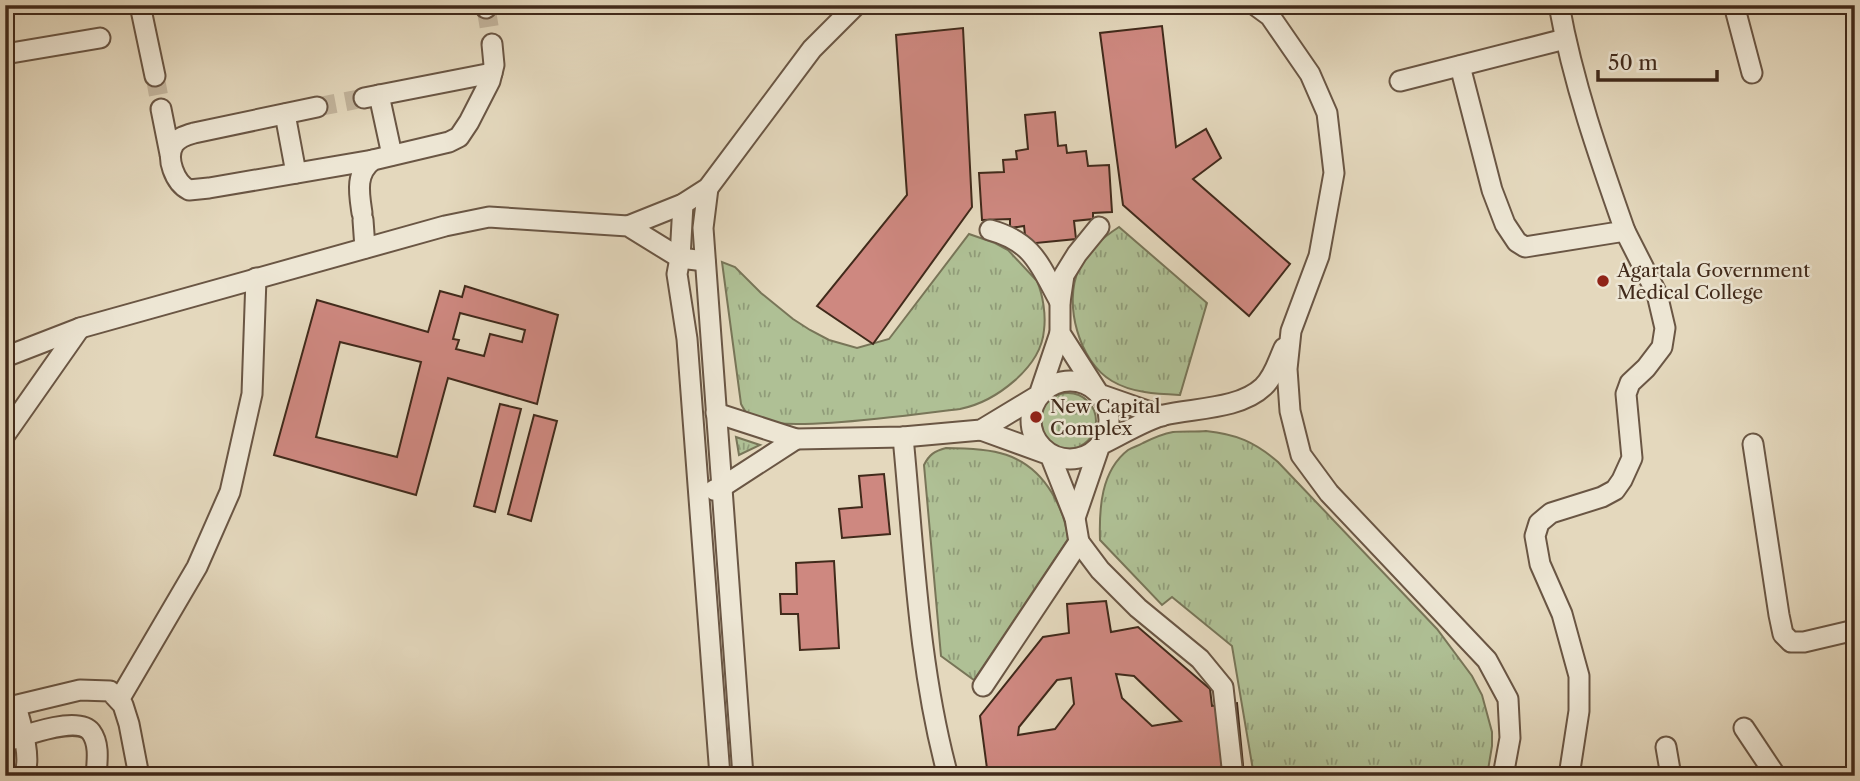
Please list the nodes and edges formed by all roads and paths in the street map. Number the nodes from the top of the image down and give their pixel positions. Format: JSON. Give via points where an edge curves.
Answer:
{"nodes":[{"id":1,"x":140,"y":5,"type":"edge"},
{"id":2,"x":856,"y":5,"type":"edge"},
{"id":3,"x":1255,"y":5,"type":"edge"},
{"id":4,"x":1559,"y":5,"type":"edge"},
{"id":5,"x":1734,"y":5,"type":"edge"},
{"id":6,"x":100,"y":38,"type":"dead end"},
{"id":7,"x":1565,"y":39,"type":"junction"},
{"id":8,"x":492,"y":44,"type":"tunnel mouth"},
{"id":9,"x":5,"y":54,"type":"edge"},
{"id":10,"x":1460,"y":66,"type":"junction"},
{"id":11,"x":492,"y":73,"type":"junction"},
{"id":12,"x":1752,"y":73,"type":"dead end"},
{"id":13,"x":155,"y":76,"type":"tunnel mouth"},
{"id":14,"x":1400,"y":81,"type":"dead end"},
{"id":15,"x":317,"y":107,"type":"tunnel mouth"},
{"id":16,"x":161,"y":109,"type":"tunnel mouth"},
{"id":17,"x":285,"y":114,"type":"junction"},
{"id":18,"x":170,"y":154,"type":"junction"},
{"id":19,"x":383,"y":158,"type":"junction"},
{"id":20,"x":296,"y":173,"type":"junction"},
{"id":21,"x":708,"y":188,"type":"junction"},
{"id":22,"x":683,"y":204,"type":"junction"},
{"id":23,"x":628,"y":226,"type":"junction"},
{"id":24,"x":1099,"y":227,"type":"dead end"},
{"id":25,"x":990,"y":230,"type":"dead end"},
{"id":26,"x":1625,"y":232,"type":"junction"},
{"id":27,"x":365,"y":248,"type":"junction"},
{"id":28,"x":680,"y":258,"type":"junction"},
{"id":29,"x":705,"y":261,"type":"junction"},
{"id":30,"x":256,"y":278,"type":"junction"},
{"id":31,"x":1060,"y":302,"type":"junction"},
{"id":32,"x":80,"y":328,"type":"junction"},
{"id":33,"x":1291,"y":331,"type":"junction"},
{"id":34,"x":1060,"y":333,"type":"junction"},
{"id":35,"x":5,"y":357,"type":"edge"},
{"id":36,"x":1099,"y":394,"type":"junction"},
{"id":37,"x":1039,"y":395,"type":"junction"},
{"id":38,"x":716,"y":413,"type":"junction"},
{"id":39,"x":1162,"y":415,"type":"junction"},
{"id":40,"x":981,"y":430,"type":"junction"},
{"id":41,"x":5,"y":435,"type":"edge"},
{"id":42,"x":903,"y":438,"type":"junction"},
{"id":43,"x":796,"y":439,"type":"junction"},
{"id":44,"x":1753,"y":444,"type":"dead end"},
{"id":45,"x":1100,"y":445,"type":"junction"},
{"id":46,"x":1050,"y":455,"type":"junction"},
{"id":47,"x":722,"y":487,"type":"junction"},
{"id":48,"x":698,"y":497,"type":"junction"},
{"id":49,"x":1075,"y":518,"type":"junction"},
{"id":50,"x":1079,"y":542,"type":"junction"},
{"id":51,"x":1855,"y":630,"type":"edge"},
{"id":52,"x":982,"y":687,"type":"dead end"},
{"id":53,"x":118,"y":700,"type":"junction"},
{"id":54,"x":11,"y":707,"type":"edge"},
{"id":55,"x":1744,"y":728,"type":"dead end"},
{"id":56,"x":14,"y":739,"type":"edge"},
{"id":57,"x":1666,"y":747,"type":"dead end"},
{"id":58,"x":18,"y":776,"type":"edge"},
{"id":59,"x":96,"y":776,"type":"edge"},
{"id":60,"x":139,"y":776,"type":"edge"},
{"id":61,"x":720,"y":776,"type":"edge"},
{"id":62,"x":743,"y":776,"type":"edge"},
{"id":63,"x":948,"y":776,"type":"edge"},
{"id":64,"x":1233,"y":776,"type":"edge"},
{"id":65,"x":1503,"y":776,"type":"edge"},
{"id":66,"x":1569,"y":776,"type":"edge"},
{"id":67,"x":1671,"y":776,"type":"edge"},
{"id":68,"x":1776,"y":776,"type":"edge"}],
"edges":[{"from":1,"to":13,"type":"street"},
{"from":2,"to":21,"type":"street","via":[[812,49]]},
{"from":3,"to":33,"type":"street","via":[[1270,16],[1310,74],[1327,113],[1334,173],[1319,256]]},
{"from":4,"to":7,"type":"street"},
{"from":5,"to":12,"type":"street"},
{"from":6,"to":9,"type":"street"},
{"from":7,"to":10,"type":"street"},
{"from":7,"to":26,"type":"street"},
{"from":8,"to":11,"type":"street"},
{"from":10,"to":14,"type":"street"},
{"from":10,"to":26,"type":"street","via":[[1492,190],[1517,242],[1525,247]]},
{"from":11,"to":19,"type":"street","via":[[478,107],[458,137]]},
{"from":11,"to":19,"type":"street","via":[[372,97]]},
{"from":15,"to":17,"type":"street"},
{"from":16,"to":18,"type":"street"},
{"from":17,"to":18,"type":"street","via":[[181,137]]},
{"from":17,"to":20,"type":"street"},
{"from":18,"to":20,"type":"street","via":[[179,182],[189,190]]},
{"from":19,"to":20,"type":"street"},
{"from":19,"to":27,"type":"street","via":[[366,165],[360,176]]},
{"from":21,"to":22,"type":"street"},
{"from":21,"to":29,"type":"street"},
{"from":22,"to":23,"type":"street"},
{"from":22,"to":28,"type":"street"},
{"from":23,"to":27,"type":"street","via":[[489,217]]},
{"from":23,"to":28,"type":"street"},
{"from":24,"to":31,"type":"street","via":[[1064,275]]},
{"from":25,"to":31,"type":"street","via":[[1010,236],[1035,256]]},
{"from":26,"to":66,"type":"street","via":[[1657,294],[1665,328],[1661,347],[1626,394],[1632,458],[1615,490],[1551,513],[1539,523],[1535,536],[1540,564],[1562,614],[1579,676]]},
{"from":27,"to":30,"type":"street"},
{"from":28,"to":29,"type":"street"},
{"from":28,"to":48,"type":"street","via":[[677,274],[687,339]]},
{"from":29,"to":38,"type":"street"},
{"from":30,"to":32,"type":"street"},
{"from":30,"to":53,"type":"street","via":[[252,394],[230,492],[197,567]]},
{"from":31,"to":34,"type":"street"},
{"from":32,"to":35,"type":"street"},
{"from":32,"to":41,"type":"street"},
{"from":33,"to":39,"type":"street","via":[[1274,371],[1251,395]]},
{"from":33,"to":65,"type":"street","via":[[1287,369],[1290,411],[1301,455],[1329,494],[1487,660],[1508,699],[1510,738]]},
{"from":34,"to":36,"type":"street"},
{"from":34,"to":37,"type":"street"},
{"from":36,"to":37,"type":"street","via":[[1076,381],[1062,381]]},
{"from":36,"to":39,"type":"street"},
{"from":36,"to":45,"type":"street","via":[[1109,420]]},
{"from":37,"to":40,"type":"street"},
{"from":37,"to":46,"type":"street","via":[[1030,421],[1040,446]]},
{"from":38,"to":43,"type":"street"},
{"from":38,"to":47,"type":"street"},
{"from":39,"to":45,"type":"street"},
{"from":40,"to":42,"type":"street"},
{"from":40,"to":46,"type":"street"},
{"from":42,"to":43,"type":"street"},
{"from":42,"to":63,"type":"street","via":[[924,651]]},
{"from":43,"to":47,"type":"street"},
{"from":44,"to":51,"type":"street","via":[[1783,634],[1791,642],[1804,642]]},
{"from":45,"to":46,"type":"street","via":[[1077,459]]},
{"from":45,"to":49,"type":"street"},
{"from":46,"to":49,"type":"street"},
{"from":47,"to":48,"type":"street"},
{"from":47,"to":62,"type":"street"},
{"from":48,"to":61,"type":"street"},
{"from":49,"to":50,"type":"street"},
{"from":50,"to":52,"type":"street"},
{"from":50,"to":64,"type":"street","via":[[1100,570],[1200,659],[1223,687]]},
{"from":53,"to":54,"type":"street","via":[[110,691],[80,690]]},
{"from":53,"to":60,"type":"street","via":[[130,724]]},
{"from":54,"to":56,"type":"street"},
{"from":55,"to":68,"type":"street"},
{"from":56,"to":58,"type":"street","via":[[27,767]]},
{"from":56,"to":59,"type":"street","via":[[85,726],[97,745]]},
{"from":57,"to":67,"type":"street"}]}
